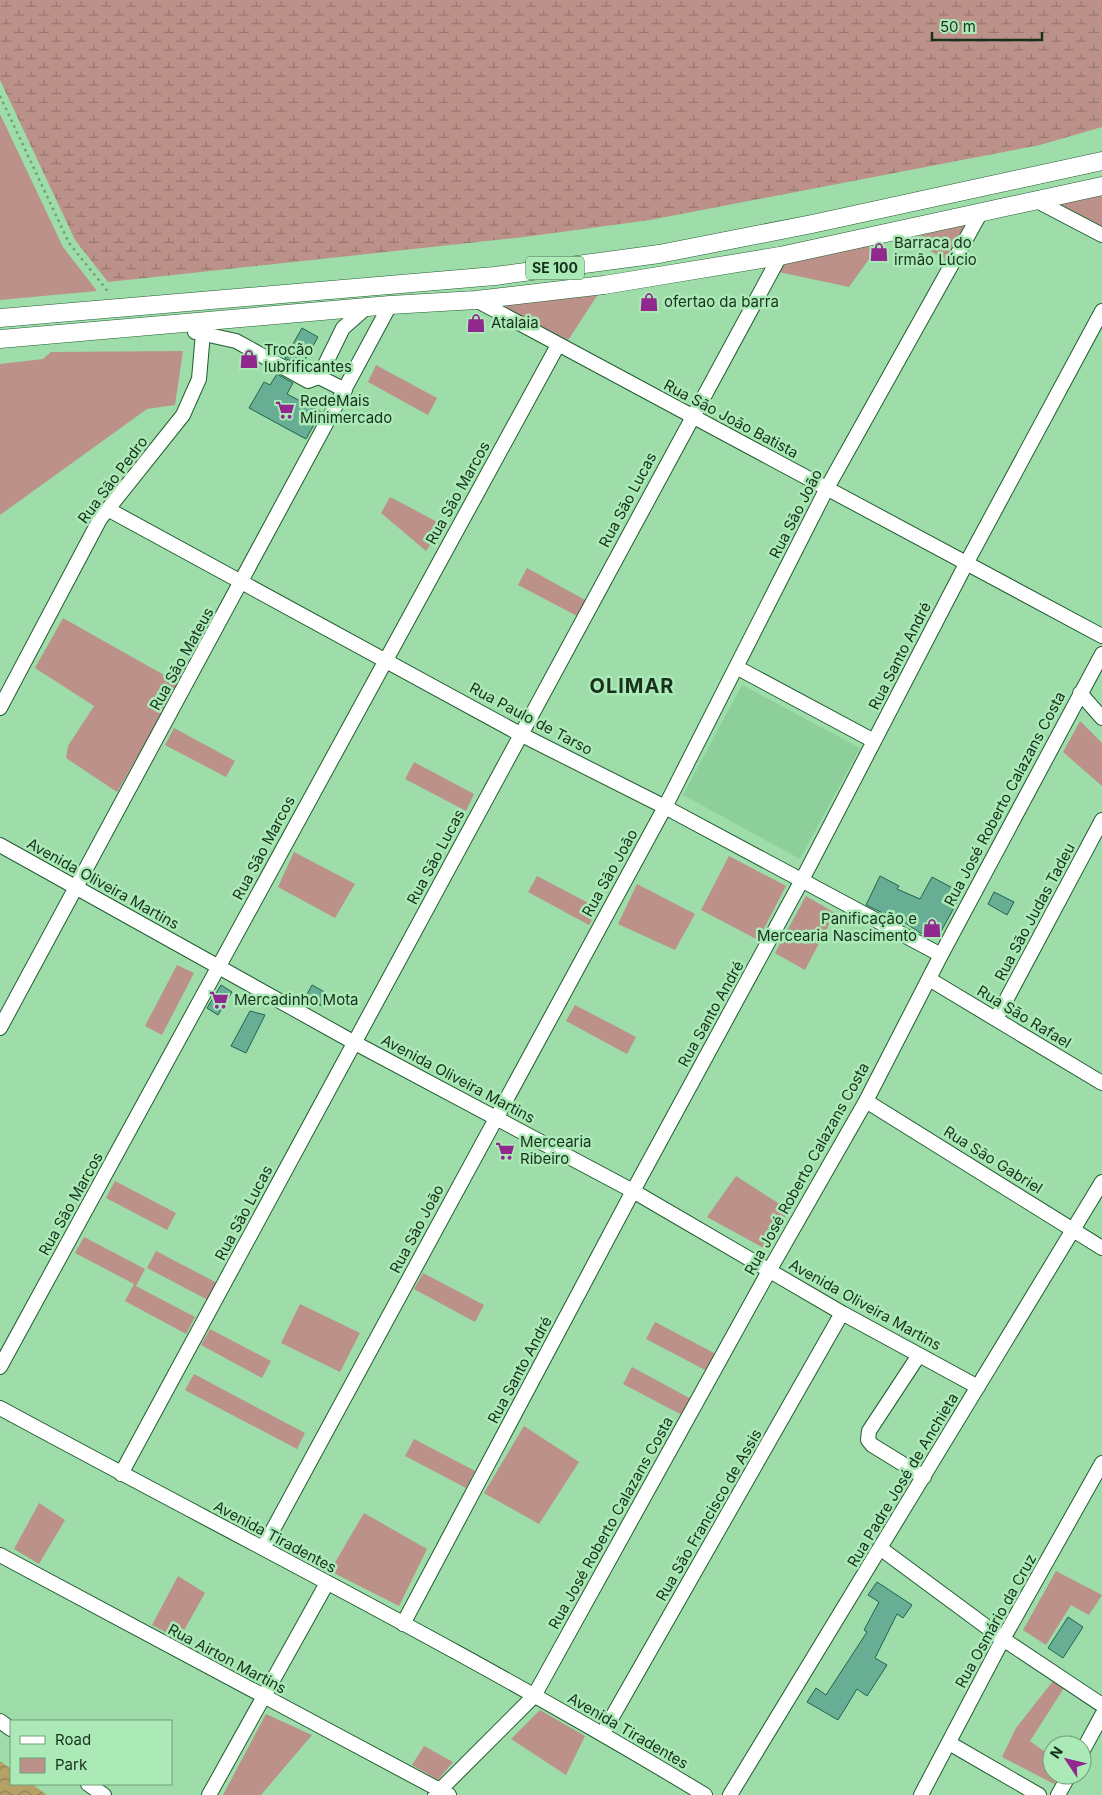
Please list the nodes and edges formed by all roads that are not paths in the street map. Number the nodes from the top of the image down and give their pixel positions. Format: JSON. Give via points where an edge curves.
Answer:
{"nodes":[{"id":1,"x":1102,"y":161,"type":"edge"},
{"id":2,"x":1102,"y":186,"type":"edge"},
{"id":3,"x":1037,"y":201,"type":"junction"},
{"id":4,"x":981,"y":212,"type":"junction"},
{"id":5,"x":1102,"y":235,"type":"edge"},
{"id":6,"x":780,"y":256,"type":"junction"},
{"id":7,"x":476,"y":300,"type":"junction"},
{"id":8,"x":390,"y":305,"type":"junction"},
{"id":9,"x":367,"y":307,"type":"junction"},
{"id":10,"x":1102,"y":311,"type":"edge"},
{"id":11,"x":0,"y":318,"type":"edge"},
{"id":12,"x":203,"y":327,"type":"junction"},
{"id":13,"x":0,"y":339,"type":"edge"},
{"id":14,"x":558,"y":345,"type":"junction"},
{"id":15,"x":319,"y":377,"type":"junction"},
{"id":16,"x":345,"y":390,"type":"junction"},
{"id":17,"x":692,"y":416,"type":"junction"},
{"id":18,"x":827,"y":488,"type":"junction"},
{"id":19,"x":110,"y":507,"type":"junction"},
{"id":20,"x":967,"y":562,"type":"junction"},
{"id":21,"x":242,"y":582,"type":"junction"},
{"id":22,"x":1102,"y":636,"type":"edge"},
{"id":23,"x":1102,"y":654,"type":"edge"},
{"id":24,"x":385,"y":658,"type":"junction"},
{"id":25,"x":736,"y":668,"type":"junction"},
{"id":26,"x":1080,"y":692,"type":"junction"},
{"id":27,"x":0,"y":708,"type":"edge"},
{"id":28,"x":1102,"y":718,"type":"edge"},
{"id":29,"x":520,"y":734,"type":"junction"},
{"id":30,"x":874,"y":742,"type":"junction"},
{"id":31,"x":665,"y":807,"type":"junction"},
{"id":32,"x":1102,"y":820,"type":"edge"},
{"id":33,"x":0,"y":845,"type":"edge"},
{"id":34,"x":802,"y":880,"type":"junction"},
{"id":35,"x":76,"y":888,"type":"junction"},
{"id":36,"x":941,"y":955,"type":"junction"},
{"id":37,"x":219,"y":966,"type":"junction"},
{"id":38,"x":929,"y":979,"type":"junction"},
{"id":39,"x":996,"y":1019,"type":"junction"},
{"id":40,"x":0,"y":1028,"type":"edge"},
{"id":41,"x":355,"y":1043,"type":"junction"},
{"id":42,"x":1102,"y":1083,"type":"edge"},
{"id":43,"x":866,"y":1101,"type":"junction"},
{"id":44,"x":495,"y":1118,"type":"junction"},
{"id":45,"x":1102,"y":1182,"type":"edge"},
{"id":46,"x":633,"y":1191,"type":"junction"},
{"id":47,"x":1073,"y":1229,"type":"junction"},
{"id":48,"x":1102,"y":1248,"type":"edge"},
{"id":49,"x":769,"y":1270,"type":"junction"},
{"id":50,"x":842,"y":1313,"type":"junction"},
{"id":51,"x":918,"y":1355,"type":"junction"},
{"id":52,"x":0,"y":1367,"type":"edge"},
{"id":53,"x":978,"y":1387,"type":"junction"},
{"id":54,"x":0,"y":1408,"type":"edge"},
{"id":55,"x":1102,"y":1463,"type":"edge"},
{"id":56,"x":121,"y":1474,"type":"junction"},
{"id":57,"x":924,"y":1476,"type":"junction"},
{"id":58,"x":263,"y":1548,"type":"junction"},
{"id":59,"x":880,"y":1548,"type":"junction"},
{"id":60,"x":0,"y":1555,"type":"edge"},
{"id":61,"x":327,"y":1584,"type":"junction"},
{"id":62,"x":403,"y":1624,"type":"junction"},
{"id":63,"x":1003,"y":1638,"type":"junction"},
{"id":64,"x":534,"y":1696,"type":"junction"},
{"id":65,"x":265,"y":1698,"type":"junction"},
{"id":66,"x":1102,"y":1705,"type":"edge"},
{"id":67,"x":1102,"y":1715,"type":"edge"},
{"id":68,"x":603,"y":1733,"type":"junction"},
{"id":69,"x":1097,"y":1738,"type":"edge"},
{"id":70,"x":949,"y":1742,"type":"junction"},
{"id":71,"x":89,"y":1785,"type":"edge"},
{"id":72,"x":441,"y":1793,"type":"edge"},
{"id":73,"x":104,"y":1795,"type":"edge"},
{"id":74,"x":209,"y":1795,"type":"edge"},
{"id":75,"x":705,"y":1795,"type":"edge"},
{"id":76,"x":730,"y":1795,"type":"edge"},
{"id":77,"x":921,"y":1795,"type":"edge"},
{"id":78,"x":1039,"y":1795,"type":"edge"}],
"edges":[{"from":1,"to":11,"type":"main road","number":"SE 100","via":[[659,254],[495,276]]},
{"from":2,"to":3,"type":"main road","number":"SE 100"},
{"from":3,"to":4,"type":"main road","number":"SE 100"},
{"from":3,"to":5,"type":"street"},
{"from":4,"to":6,"type":"main road","number":"SE 100"},
{"from":4,"to":18,"type":"street","name":"Rua São João"},
{"from":6,"to":7,"type":"main road","number":"SE 100","via":[[604,285]]},
{"from":6,"to":17,"type":"street","name":"Rua São Lucas"},
{"from":7,"to":8,"type":"main road","number":"SE 100"},
{"from":7,"to":14,"type":"street","name":"Rua São João Batista"},
{"from":8,"to":9,"type":"main road","number":"SE 100"},
{"from":8,"to":16,"type":"street","name":"Rua São Mateus"},
{"from":9,"to":12,"type":"main road","number":"SE 100"},
{"from":9,"to":15,"type":"street","via":[[343,328]]},
{"from":10,"to":20,"type":"street","name":"Rua Santo André"},
{"from":12,"to":13,"type":"main road","number":"SE 100","via":[[163,324]]},
{"from":12,"to":15,"type":"street","via":[[308,381]]},
{"from":12,"to":19,"type":"street","name":"Rua São Pedro","via":[[199,379],[183,415]]},
{"from":14,"to":17,"type":"street","name":"Rua São João Batista"},
{"from":14,"to":24,"type":"street","name":"Rua São Marcos"},
{"from":15,"to":16,"type":"street"},
{"from":16,"to":21,"type":"street","name":"Rua São Mateus"},
{"from":17,"to":18,"type":"street","name":"Rua São João Batista"},
{"from":17,"to":29,"type":"street","name":"Rua São Lucas"},
{"from":18,"to":20,"type":"street","name":"Rua São João Batista"},
{"from":18,"to":25,"type":"street","name":"Rua São João"},
{"from":19,"to":21,"type":"street","name":"Rua Paulo de Tarso","via":[[113,512]]},
{"from":19,"to":27,"type":"street","name":"Rua São Pedro","via":[[100,519]]},
{"from":20,"to":22,"type":"street","name":"Rua São João Batista"},
{"from":20,"to":30,"type":"street","name":"Rua Santo André"},
{"from":21,"to":24,"type":"street","name":"Rua Paulo de Tarso"},
{"from":21,"to":35,"type":"street","name":"Rua São Mateus"},
{"from":23,"to":26,"type":"street","name":"Rua José Roberto Calazans Costa"},
{"from":24,"to":29,"type":"street","name":"Rua Paulo de Tarso"},
{"from":24,"to":37,"type":"street","name":"Rua São Marcos"},
{"from":25,"to":30,"type":"street"},
{"from":25,"to":31,"type":"street","name":"Rua São João"},
{"from":26,"to":28,"type":"street"},
{"from":26,"to":36,"type":"street","name":"Rua José Roberto Calazans Costa"},
{"from":29,"to":31,"type":"street","name":"Rua Paulo de Tarso"},
{"from":29,"to":41,"type":"street","name":"Rua São Lucas"},
{"from":30,"to":34,"type":"street","name":"Rua Santo André"},
{"from":31,"to":34,"type":"street","name":"Rua Paulo de Tarso"},
{"from":31,"to":44,"type":"street","name":"Rua São João"},
{"from":32,"to":39,"type":"street","name":"Rua São Judas Tadeu"},
{"from":33,"to":35,"type":"street","name":"Avenida Oliveira Martins"},
{"from":34,"to":36,"type":"street","name":"Rua Paulo de Tarso"},
{"from":34,"to":46,"type":"street","name":"Rua Santo André"},
{"from":35,"to":37,"type":"street","name":"Avenida Oliveira Martins"},
{"from":35,"to":40,"type":"street","name":"Rua São Mateus"},
{"from":36,"to":38,"type":"street","name":"Rua José Roberto Calazans Costa"},
{"from":37,"to":41,"type":"street","name":"Avenida Oliveira Martins"},
{"from":37,"to":52,"type":"street","name":"Rua São Marcos"},
{"from":38,"to":39,"type":"street","name":"Rua São Rafael"},
{"from":38,"to":43,"type":"street","name":"Rua José Roberto Calazans Costa"},
{"from":39,"to":42,"type":"street","name":"Rua São Rafael"},
{"from":41,"to":44,"type":"street","name":"Avenida Oliveira Martins"},
{"from":41,"to":56,"type":"street","name":"Rua São Lucas"},
{"from":43,"to":47,"type":"street","name":"Rua São Gabriel"},
{"from":43,"to":49,"type":"street","name":"Rua José Roberto Calazans Costa"},
{"from":44,"to":46,"type":"street","name":"Avenida Oliveira Martins"},
{"from":44,"to":58,"type":"street","name":"Rua São João"},
{"from":45,"to":47,"type":"street","name":"Rua Padre José de Anchieta"},
{"from":46,"to":49,"type":"street","name":"Avenida Oliveira Martins"},
{"from":46,"to":62,"type":"street","name":"Rua Santo André"},
{"from":47,"to":48,"type":"street","name":"Rua São Gabriel"},
{"from":47,"to":53,"type":"street","name":"Rua Padre José de Anchieta"},
{"from":49,"to":50,"type":"street","name":"Avenida Oliveira Martins"},
{"from":49,"to":64,"type":"street","name":"Rua José Roberto Calazans Costa"},
{"from":50,"to":51,"type":"street","name":"Avenida Oliveira Martins"},
{"from":50,"to":68,"type":"street","name":"Rua São Francisco de Assis"},
{"from":51,"to":53,"type":"street","name":"Avenida Oliveira Martins"},
{"from":51,"to":57,"type":"street","via":[[869,1431],[868,1440]]},
{"from":53,"to":57,"type":"street","name":"Rua Padre José de Anchieta"},
{"from":54,"to":56,"type":"street","name":"Avenida Tiradentes"},
{"from":55,"to":63,"type":"street","name":"Rua Osmário da Cruz"},
{"from":56,"to":58,"type":"street","name":"Avenida Tiradentes"},
{"from":57,"to":59,"type":"street","name":"Rua Padre José de Anchieta"},
{"from":58,"to":61,"type":"street","name":"Avenida Tiradentes"},
{"from":59,"to":63,"type":"street"},
{"from":59,"to":76,"type":"street","name":"Rua Padre José de Anchieta"},
{"from":60,"to":65,"type":"street","name":"Rua Airton Martins"},
{"from":61,"to":62,"type":"street","name":"Avenida Tiradentes"},
{"from":61,"to":65,"type":"street"},
{"from":62,"to":64,"type":"street","name":"Avenida Tiradentes"},
{"from":63,"to":66,"type":"street"},
{"from":63,"to":70,"type":"street","name":"Rua Osmário da Cruz"},
{"from":64,"to":68,"type":"street","name":"Avenida Tiradentes"},
{"from":64,"to":72,"type":"street"},
{"from":65,"to":72,"type":"street","name":"Rua Airton Martins"},
{"from":65,"to":74,"type":"street"},
{"from":67,"to":69,"type":"street"},
{"from":68,"to":75,"type":"street","name":"Avenida Tiradentes"},
{"from":70,"to":77,"type":"street","name":"Rua Osmário da Cruz"},
{"from":70,"to":78,"type":"street"},
{"from":71,"to":73,"type":"street"}]}
